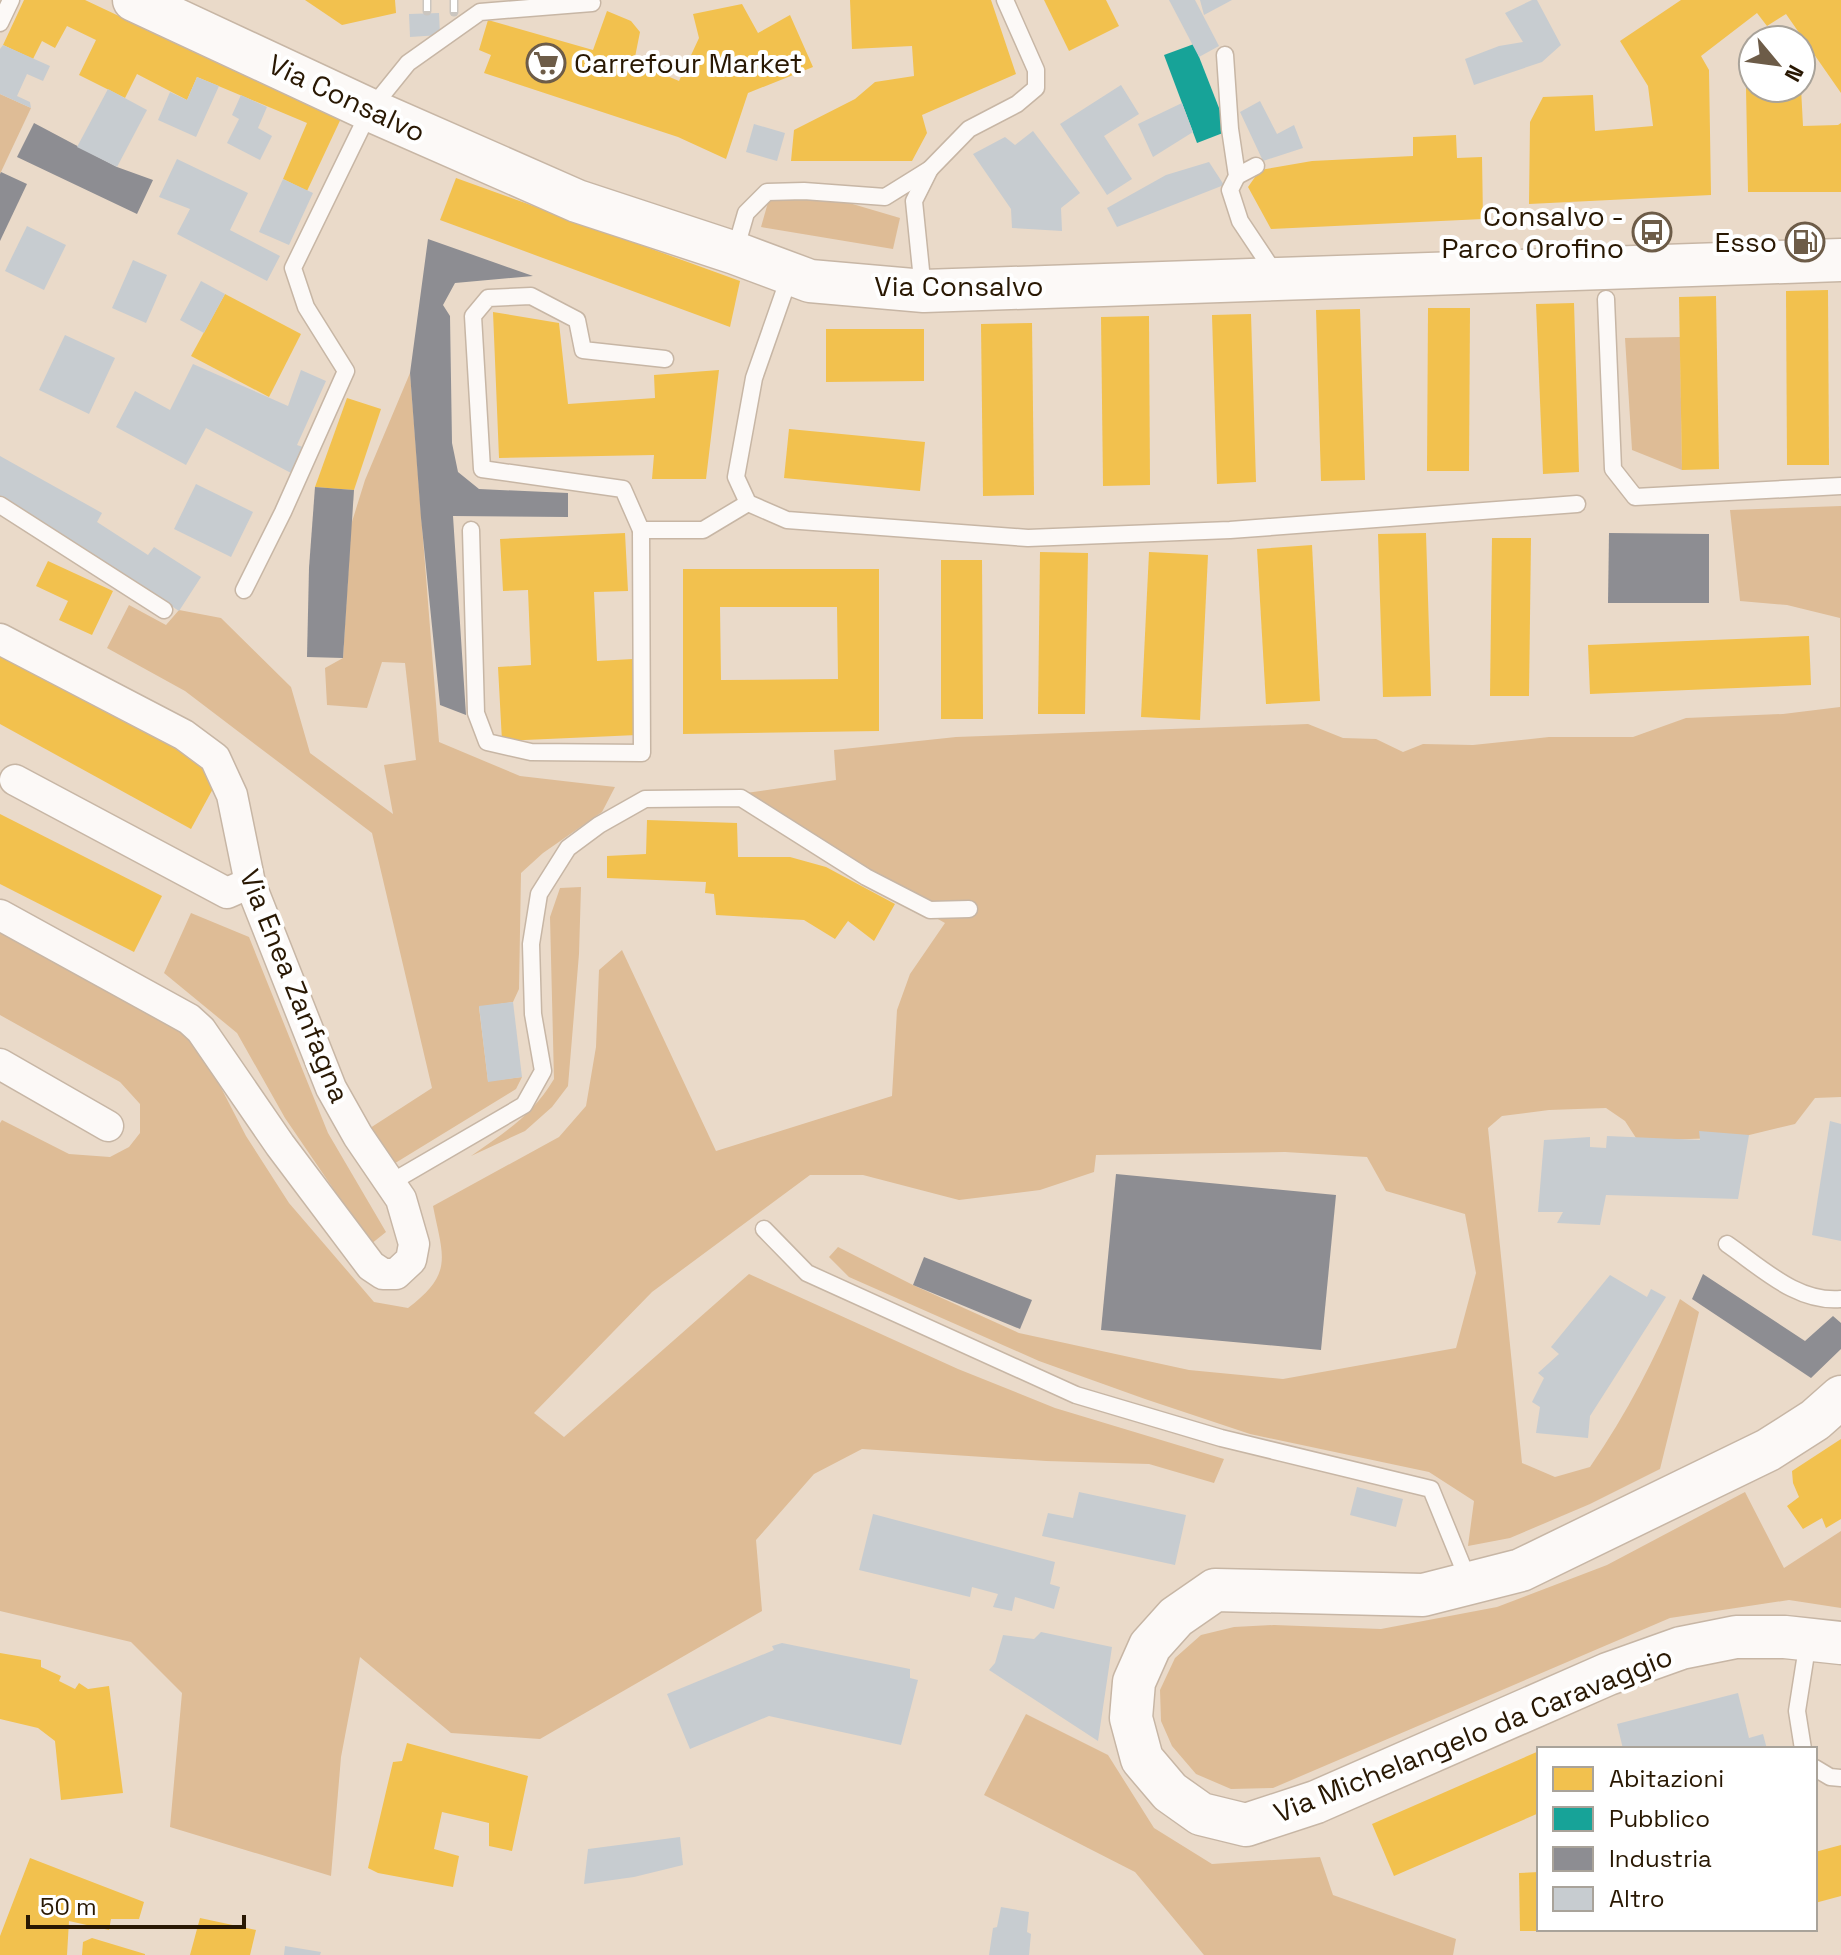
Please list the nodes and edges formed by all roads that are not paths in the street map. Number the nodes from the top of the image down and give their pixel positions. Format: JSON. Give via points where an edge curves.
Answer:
{"nodes":[{"id":1,"x":11,"y":0,"type":"edge"},
{"id":2,"x":134,"y":0,"type":"edge"},
{"id":3,"x":1005,"y":0,"type":"edge"},
{"id":4,"x":592,"y":3,"type":"dead end"},
{"id":5,"x":0,"y":23,"type":"edge"},
{"id":6,"x":1225,"y":55,"type":"dead end"},
{"id":7,"x":370,"y":110,"type":"junction"},
{"id":8,"x":1256,"y":166,"type":"dead end"},
{"id":9,"x":930,"y":169,"type":"junction"},
{"id":10,"x":1237,"y":176,"type":"junction"},
{"id":11,"x":735,"y":253,"type":"junction"},
{"id":12,"x":1841,"y":260,"type":"edge"},
{"id":13,"x":790,"y":275,"type":"junction"},
{"id":14,"x":1278,"y":277,"type":"junction"},
{"id":15,"x":924,"y":291,"type":"junction"},
{"id":16,"x":1606,"y":299,"type":"dead end"},
{"id":17,"x":665,"y":359,"type":"dead end"},
{"id":18,"x":1841,"y":486,"type":"edge"},
{"id":19,"x":748,"y":503,"type":"junction"},
{"id":20,"x":1577,"y":504,"type":"dead end"},
{"id":21,"x":0,"y":505,"type":"edge"},
{"id":22,"x":471,"y":530,"type":"dead end"},
{"id":23,"x":641,"y":530,"type":"junction"},
{"id":24,"x":244,"y":590,"type":"dead end"},
{"id":25,"x":164,"y":610,"type":"dead end"},
{"id":26,"x":0,"y":639,"type":"edge"},
{"id":27,"x":15,"y":780,"type":"dead end"},
{"id":28,"x":250,"y":883,"type":"junction"},
{"id":29,"x":969,"y":909,"type":"dead end"},
{"id":30,"x":0,"y":915,"type":"edge"},
{"id":31,"x":0,"y":1064,"type":"edge"},
{"id":32,"x":108,"y":1126,"type":"dead end"},
{"id":33,"x":390,"y":1183,"type":"junction"},
{"id":34,"x":764,"y":1229,"type":"dead end"},
{"id":35,"x":1727,"y":1244,"type":"dead end"},
{"id":36,"x":1841,"y":1299,"type":"edge"},
{"id":37,"x":1841,"y":1397,"type":"edge"},
{"id":38,"x":1470,"y":1584,"type":"junction"},
{"id":39,"x":1825,"y":1642,"type":"edge"},
{"id":40,"x":1803,"y":1747,"type":"edge"},
{"id":41,"x":1817,"y":1769,"type":"edge"},
{"id":42,"x":1841,"y":1778,"type":"edge"}],
"edges":[{"from":1,"to":5,"type":"lane"},
{"from":2,"to":7,"type":"street","name":"Via Consalvo"},
{"from":3,"to":9,"type":"lane","via":[[1036,70],[1036,88],[969,129]]},
{"from":4,"to":7,"type":"lane","via":[[480,12],[408,63]]},
{"from":6,"to":10,"type":"lane"},
{"from":7,"to":11,"type":"street","name":"Via Consalvo","via":[[577,201]]},
{"from":7,"to":24,"type":"lane","via":[[293,268],[306,307],[346,371]]},
{"from":8,"to":10,"type":"lane"},
{"from":9,"to":11,"type":"lane","via":[[885,197],[767,192],[746,213]]},
{"from":9,"to":15,"type":"lane","via":[[914,201]]},
{"from":10,"to":14,"type":"lane","via":[[1230,190],[1240,221]]},
{"from":11,"to":13,"type":"street","name":"Via Consalvo"},
{"from":12,"to":14,"type":"street","name":"Via Consalvo"},
{"from":13,"to":15,"type":"street","name":"Via Consalvo"},
{"from":13,"to":19,"type":"lane","via":[[754,378],[736,477]]},
{"from":14,"to":15,"type":"street","name":"Via Consalvo"},
{"from":16,"to":18,"type":"lane","via":[[1613,469],[1635,497]]},
{"from":17,"to":23,"type":"lane","via":[[583,350],[577,320],[531,296],[488,298],[473,316],[482,469],[623,489]]},
{"from":19,"to":20,"type":"lane","via":[[787,520],[1028,538],[1230,530]]},
{"from":19,"to":23,"type":"lane","via":[[703,530]]},
{"from":21,"to":25,"type":"lane"},
{"from":22,"to":23,"type":"lane","via":[[476,713],[487,742],[531,752],[642,753]]},
{"from":26,"to":28,"type":"street","name":"Via Enea Zanfagna","via":[[184,735],[215,758],[232,795]]},
{"from":27,"to":28,"type":"street","via":[[227,893]]},
{"from":28,"to":33,"type":"street","name":"Via Enea Zanfagna","via":[[331,1088]]},
{"from":29,"to":33,"type":"lane","via":[[930,910],[866,877],[741,798],[645,799],[568,848],[539,894],[531,944],[533,1014],[543,1071],[524,1105]]},
{"from":30,"to":33,"type":"street","name":"Via Enea Zanfagna","via":[[201,1030],[280,1145],[371,1266],[383,1274],[396,1274],[411,1260],[414,1244],[401,1199]]},
{"from":31,"to":32,"type":"street"},
{"from":34,"to":38,"type":"lane","via":[[807,1273],[1076,1395],[1221,1438],[1431,1489]]},
{"from":35,"to":36,"type":"lane","via":[[1799,1293],[1819,1300]]},
{"from":37,"to":38,"type":"street","name":"Via Michelangelo da Caravaggio","via":[[1768,1450],[1521,1570]]},
{"from":38,"to":39,"type":"street","name":"Via Michelangelo da Caravaggio","via":[[1423,1595],[1215,1590],[1176,1617],[1150,1646],[1134,1682],[1131,1718],[1142,1759],[1170,1792],[1201,1814],[1246,1825],[1307,1806],[1608,1674],[1681,1648],[1736,1637]]},
{"from":39,"to":40,"type":"lane","via":[[1797,1711]]},
{"from":41,"to":42,"type":"lane"}]}
